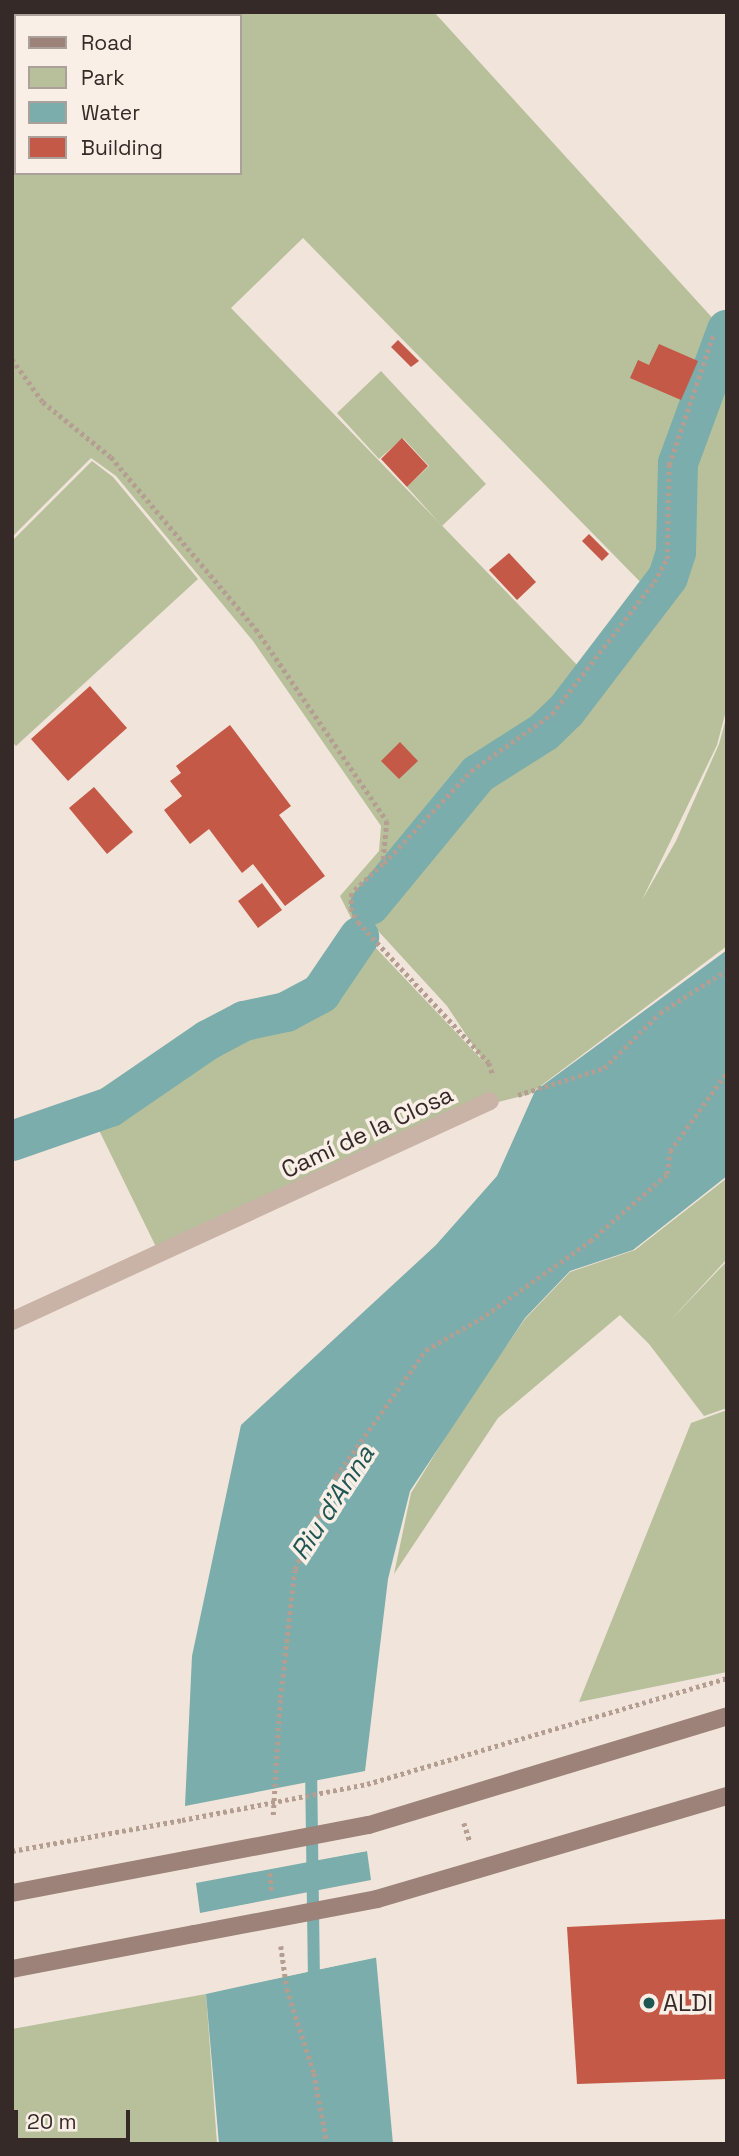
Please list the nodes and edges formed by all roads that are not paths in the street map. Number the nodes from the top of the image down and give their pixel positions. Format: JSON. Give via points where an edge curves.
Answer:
{"nodes":[{"id":1,"x":490,"y":1101,"type":"road end"},
{"id":2,"x":12,"y":1321,"type":"edge"},
{"id":3,"x":727,"y":1716,"type":"edge"},
{"id":4,"x":727,"y":1796,"type":"edge"},
{"id":5,"x":12,"y":1893,"type":"edge"},
{"id":6,"x":12,"y":1969,"type":"edge"}],
"edges":[{"from":1,"to":2,"type":"street","name":"Camí de la Closa"},
{"from":3,"to":5,"type":"main road","bridge":true,"via":[[369,1825]]},
{"from":4,"to":6,"type":"main road","bridge":true,"via":[[377,1899]]}]}
